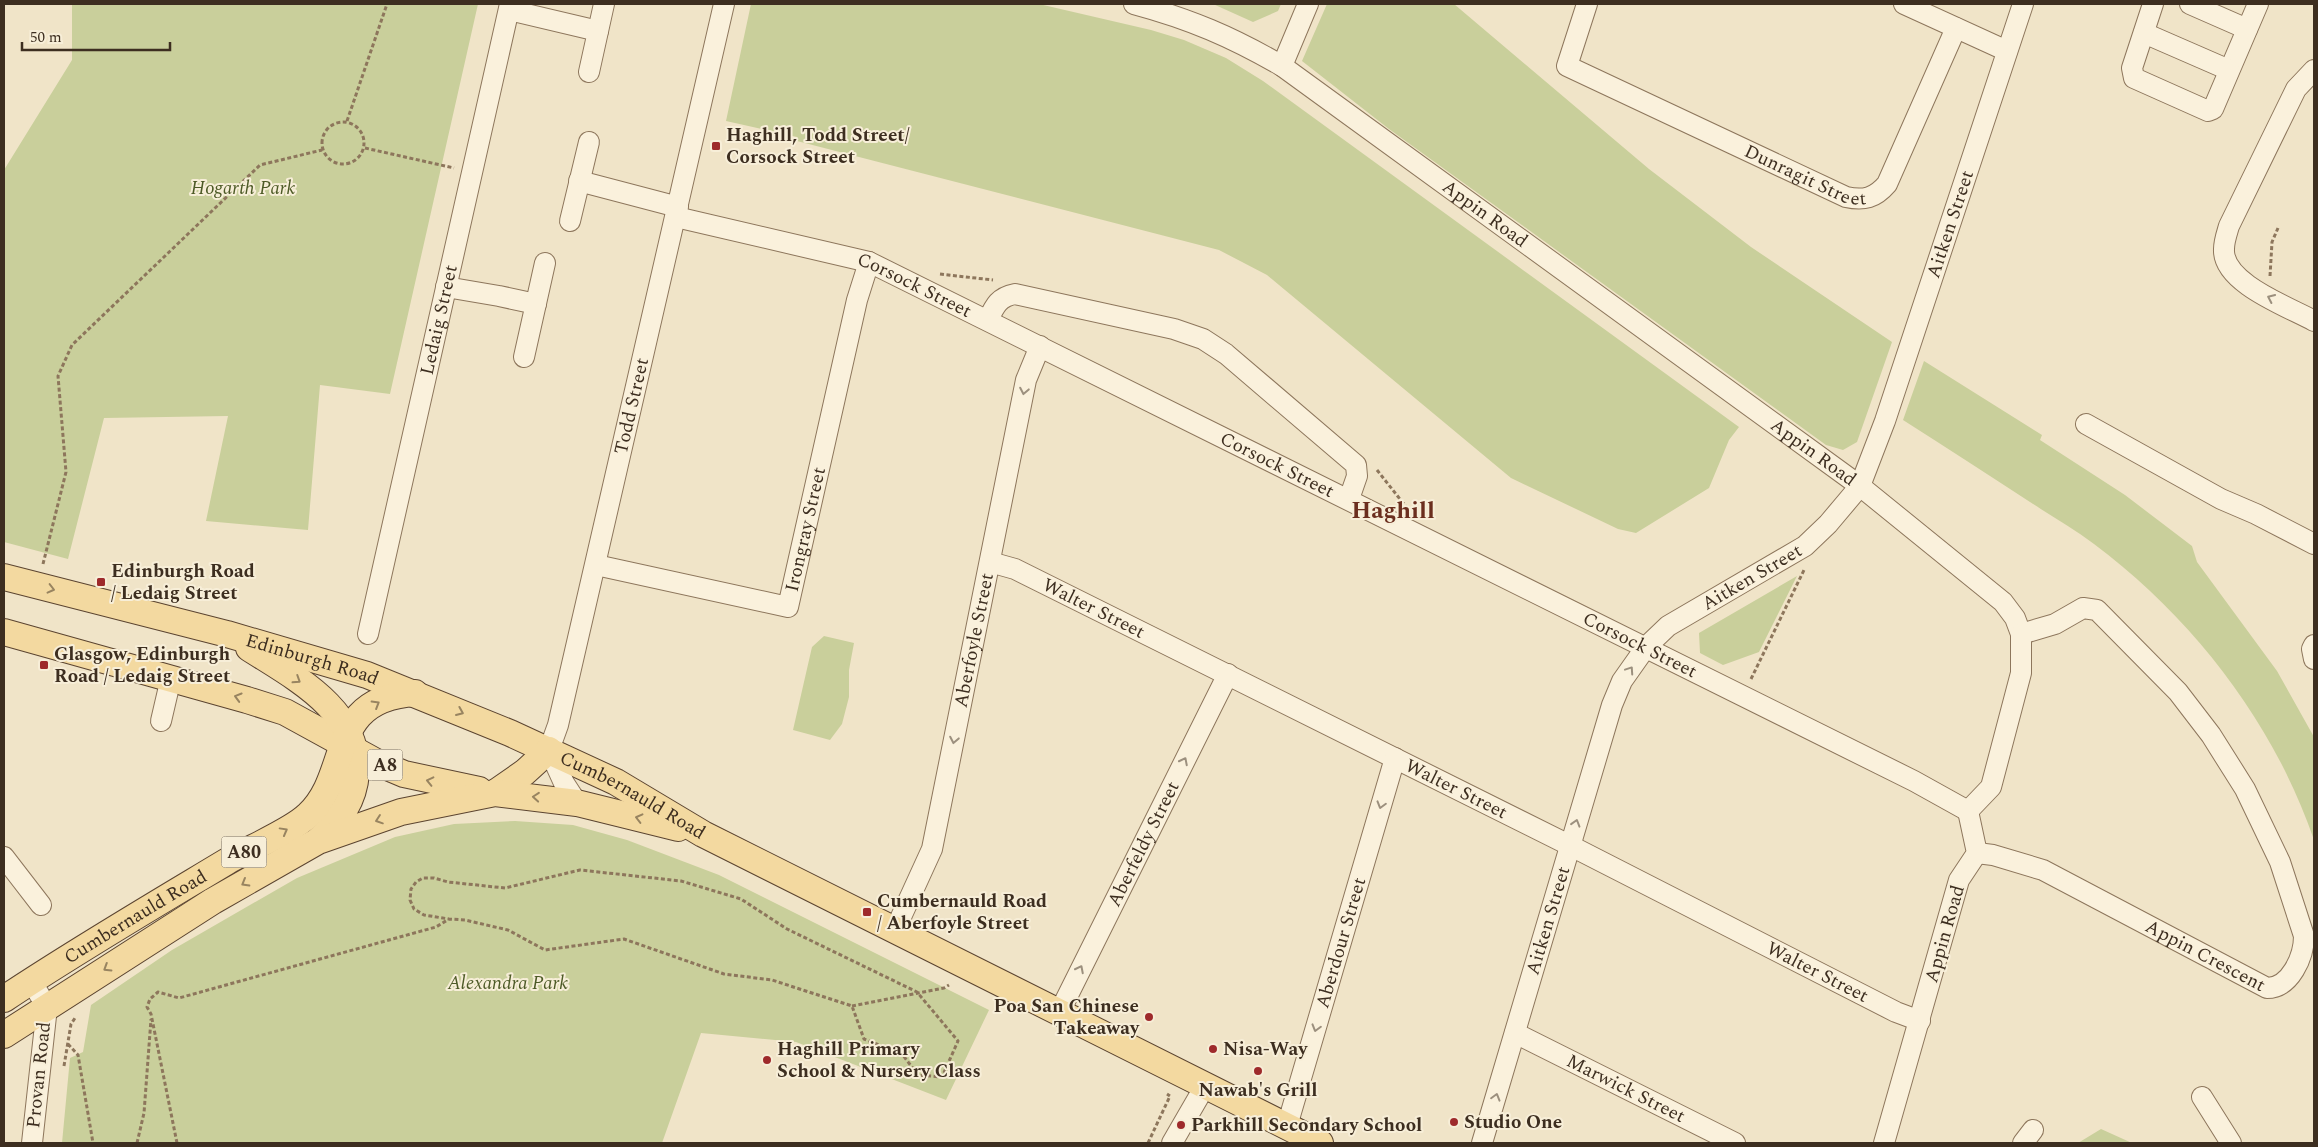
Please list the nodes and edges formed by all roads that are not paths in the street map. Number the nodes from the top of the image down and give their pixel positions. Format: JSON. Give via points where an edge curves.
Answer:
{"nodes":[{"id":1,"x":604,"y":4,"type":"edge"},
{"id":2,"x":724,"y":4,"type":"edge"},
{"id":3,"x":1134,"y":4,"type":"edge"},
{"id":4,"x":1308,"y":4,"type":"edge"},
{"id":5,"x":1587,"y":4,"type":"edge"},
{"id":6,"x":1904,"y":4,"type":"edge"},
{"id":7,"x":2023,"y":4,"type":"edge"},
{"id":8,"x":2153,"y":4,"type":"edge"},
{"id":9,"x":2190,"y":4,"type":"edge"},
{"id":10,"x":2258,"y":4,"type":"edge"},
{"id":11,"x":509,"y":7,"type":"edge"},
{"id":12,"x":1956,"y":28,"type":"junction"},
{"id":13,"x":2247,"y":29,"type":"junction"},
{"id":14,"x":598,"y":32,"type":"junction"},
{"id":15,"x":2144,"y":33,"type":"junction"},
{"id":16,"x":2008,"y":51,"type":"junction"},
{"id":17,"x":1282,"y":66,"type":"junction"},
{"id":18,"x":2229,"y":70,"type":"junction"},
{"id":19,"x":2314,"y":70,"type":"edge"},
{"id":20,"x":589,"y":72,"type":"dead end"},
{"id":21,"x":588,"y":142,"type":"dead end"},
{"id":22,"x":579,"y":181,"type":"junction"},
{"id":23,"x":677,"y":212,"type":"junction"},
{"id":24,"x":570,"y":221,"type":"dead end"},
{"id":25,"x":869,"y":262,"type":"junction"},
{"id":26,"x":545,"y":263,"type":"dead end"},
{"id":27,"x":446,"y":287,"type":"junction"},
{"id":28,"x":536,"y":304,"type":"junction"},
{"id":29,"x":988,"y":320,"type":"junction"},
{"id":30,"x":2314,"y":320,"type":"edge"},
{"id":31,"x":1040,"y":346,"type":"junction"},
{"id":32,"x":524,"y":357,"type":"dead end"},
{"id":33,"x":2086,"y":424,"type":"dead end"},
{"id":34,"x":1860,"y":486,"type":"junction"},
{"id":35,"x":1349,"y":499,"type":"junction"},
{"id":36,"x":2314,"y":544,"type":"edge"},
{"id":37,"x":990,"y":562,"type":"junction"},
{"id":38,"x":596,"y":565,"type":"junction"},
{"id":39,"x":4,"y":577,"type":"edge"},
{"id":40,"x":228,"y":634,"type":"junction"},
{"id":41,"x":368,"y":634,"type":"dead end"},
{"id":42,"x":2022,"y":634,"type":"junction"},
{"id":43,"x":5,"y":637,"type":"edge"},
{"id":44,"x":2314,"y":645,"type":"edge"},
{"id":45,"x":1646,"y":647,"type":"junction"},
{"id":46,"x":2314,"y":659,"type":"edge"},
{"id":47,"x":1228,"y":674,"type":"junction"},
{"id":48,"x":171,"y":678,"type":"junction"},
{"id":49,"x":415,"y":693,"type":"junction"},
{"id":50,"x":161,"y":721,"type":"dead end"},
{"id":51,"x":349,"y":741,"type":"junction"},
{"id":52,"x":549,"y":750,"type":"junction"},
{"id":53,"x":1395,"y":758,"type":"junction"},
{"id":54,"x":495,"y":792,"type":"junction"},
{"id":55,"x":578,"y":802,"type":"junction"},
{"id":56,"x":1968,"y":811,"type":"junction"},
{"id":57,"x":703,"y":834,"type":"junction"},
{"id":58,"x":318,"y":841,"type":"junction"},
{"id":59,"x":1570,"y":845,"type":"junction"},
{"id":60,"x":1977,"y":853,"type":"junction"},
{"id":61,"x":4,"y":857,"type":"edge"},
{"id":62,"x":41,"y":905,"type":"dead end"},
{"id":63,"x":895,"y":930,"type":"junction"},
{"id":64,"x":31,"y":981,"type":"junction"},
{"id":65,"x":4,"y":1000,"type":"edge"},
{"id":66,"x":47,"y":1007,"type":"junction"},
{"id":67,"x":1059,"y":1013,"type":"junction"},
{"id":68,"x":1920,"y":1021,"type":"junction"},
{"id":69,"x":1515,"y":1033,"type":"junction"},
{"id":70,"x":4,"y":1035,"type":"edge"},
{"id":71,"x":1205,"y":1086,"type":"junction"},
{"id":72,"x":2202,"y":1098,"type":"dead end"},
{"id":73,"x":1287,"y":1126,"type":"junction"},
{"id":74,"x":32,"y":1143,"type":"edge"},
{"id":75,"x":1172,"y":1143,"type":"edge"},
{"id":76,"x":1320,"y":1143,"type":"edge"},
{"id":77,"x":1482,"y":1143,"type":"edge"},
{"id":78,"x":1735,"y":1143,"type":"edge"},
{"id":79,"x":1884,"y":1143,"type":"edge"},
{"id":80,"x":2231,"y":1143,"type":"edge"}],
"edges":[{"from":1,"to":14,"type":"street"},
{"from":2,"to":23,"type":"street","name":"Todd Street"},
{"from":3,"to":17,"type":"street","name":"Appin Road","via":[[1180,16],[1238,40]]},
{"from":4,"to":17,"type":"street"},
{"from":5,"to":12,"type":"street","name":"Dunragit Street","via":[[1567,66],[1857,200],[1879,193],[1887,184]]},
{"from":6,"to":12,"type":"street"},
{"from":7,"to":16,"type":"street","name":"Aitken Street"},
{"from":8,"to":15,"type":"street"},
{"from":9,"to":13,"type":"street"},
{"from":10,"to":13,"type":"street"},
{"from":11,"to":14,"type":"street"},
{"from":11,"to":27,"type":"street","name":"Ledaig Street"},
{"from":12,"to":16,"type":"street"},
{"from":13,"to":18,"type":"street"},
{"from":14,"to":20,"type":"street"},
{"from":15,"to":18,"type":"street"},
{"from":15,"to":18,"type":"street","via":[[2132,68],[2134,78],[2208,111],[2213,109]]},
{"from":16,"to":34,"type":"street","name":"Aitken Street","via":[[1885,421]]},
{"from":17,"to":34,"type":"street","name":"Appin Road"},
{"from":30,"to":19,"type":"street","one_way":true,"via":[[2241,280],[2223,250],[2229,226],[2296,90]]},
{"from":21,"to":22,"type":"street"},
{"from":22,"to":23,"type":"street","name":"Corsock Street"},
{"from":22,"to":24,"type":"street"},
{"from":23,"to":25,"type":"street","name":"Corsock Street"},
{"from":23,"to":38,"type":"street","name":"Todd Street"},
{"from":25,"to":29,"type":"street","name":"Corsock Street"},
{"from":25,"to":38,"type":"street","name":"Irongray Street","via":[[857,300],[788,607]]},
{"from":26,"to":28,"type":"street"},
{"from":27,"to":28,"type":"street"},
{"from":27,"to":41,"type":"street","name":"Ledaig Street"},
{"from":28,"to":32,"type":"street"},
{"from":29,"to":31,"type":"street","name":"Corsock Street"},
{"from":29,"to":35,"type":"street","via":[[996,303],[1004,296],[1015,294],[1174,328],[1203,340],[1226,354],[1356,464],[1357,476]]},
{"from":31,"to":35,"type":"street","name":"Corsock Street"},
{"from":31,"to":37,"type":"street","name":"Aberfoyle Street","one_way":true,"via":[[1026,380]]},
{"from":33,"to":36,"type":"street","via":[[2222,499]]},
{"from":34,"to":42,"type":"street","name":"Appin Road","via":[[2004,602]]},
{"from":34,"to":45,"type":"street","name":"Aitken Street","via":[[1805,546],[1668,626]]},
{"from":35,"to":45,"type":"street","name":"Corsock Street"},
{"from":37,"to":47,"type":"street","name":"Walter Street","via":[[1015,569]]},
{"from":37,"to":63,"type":"street","name":"Aberfoyle Street","one_way":true,"via":[[932,849]]},
{"from":38,"to":52,"type":"street","name":"Todd Street","via":[[558,725]]},
{"from":39,"to":40,"type":"main road","name":"Edinburgh Road","number":"A8","one_way":true},
{"from":40,"to":49,"type":"main road","name":"Edinburgh Road","number":"A8","via":[[354,671]]},
{"from":40,"to":51,"type":"main road","one_way":true,"via":[[304,684],[331,709]]},
{"from":42,"to":56,"type":"street","name":"Appin Road","via":[[2021,672],[1991,787]]},
{"from":42,"to":60,"type":"street","name":"Appin Crescent","via":[[2055,624],[2083,608],[2097,610],[2178,692],[2211,735],[2245,789],[2280,862],[2304,936],[2304,946],[2288,978],[2275,988],[2267,988],[2043,870]]},
{"from":43,"to":48,"type":"main road","number":"A8"},
{"from":44,"to":46,"type":"street"},
{"from":45,"to":56,"type":"street","name":"Corsock Street"},
{"from":59,"to":45,"type":"street","name":"Aitken Street","one_way":true,"via":[[1612,705],[1622,681]]},
{"from":47,"to":53,"type":"street","name":"Walter Street"},
{"from":67,"to":47,"type":"street","name":"Aberfeldy Street","one_way":true},
{"from":48,"to":50,"type":"street"},
{"from":51,"to":48,"type":"main road","number":"A8","one_way":true,"via":[[285,712]]},
{"from":51,"to":49,"type":"main road","name":"Cumbernauld Road","number":"A80","one_way":true,"via":[[359,717],[372,706],[387,698]]},
{"from":49,"to":52,"type":"main road","name":"Cumbernauld Road","number":"A8","one_way":true},
{"from":54,"to":51,"type":"main road","number":"A8","one_way":true,"via":[[424,780],[378,762]]},
{"from":51,"to":58,"type":"main road","number":"A80","via":[[355,782],[340,819]]},
{"from":64,"to":51,"type":"main road","name":"Cumbernauld Road","number":"A80","one_way":true,"via":[[236,856],[304,819],[317,806]]},
{"from":52,"to":54,"type":"main road","via":[[525,772]]},
{"from":52,"to":55,"type":"street","via":[[564,784]]},
{"from":52,"to":57,"type":"main road","name":"Cumbernauld Road","number":"A8","via":[[616,782]]},
{"from":53,"to":59,"type":"street","name":"Walter Street"},
{"from":53,"to":73,"type":"street","name":"Aberdour Street","one_way":true},
{"from":55,"to":54,"type":"main road","number":"A8","one_way":true},
{"from":54,"to":58,"type":"main road","number":"A80","one_way":true,"via":[[401,812]]},
{"from":57,"to":55,"type":"main road","number":"A8","one_way":true},
{"from":56,"to":60,"type":"street"},
{"from":57,"to":63,"type":"main road","name":"Cumbernauld Road","number":"A8"},
{"from":58,"to":66,"type":"main road","name":"Cumbernauld Road","number":"A80","one_way":true,"via":[[205,906]]},
{"from":59,"to":68,"type":"street","name":"Walter Street","via":[[1896,1012]]},
{"from":59,"to":69,"type":"street","name":"Aitken Street"},
{"from":60,"to":68,"type":"street","name":"Appin Road","via":[[1959,880]]},
{"from":61,"to":62,"type":"street"},
{"from":63,"to":67,"type":"main road","name":"Cumbernauld Road","number":"A8"},
{"from":64,"to":65,"type":"main road","name":"Cumbernauld Road","number":"A80"},
{"from":64,"to":66,"type":"street","name":"Provan Road"},
{"from":66,"to":70,"type":"main road","name":"Cumbernauld Road","number":"A80"},
{"from":66,"to":74,"type":"street","name":"Provan Road"},
{"from":67,"to":71,"type":"main road","name":"Cumbernauld Road","number":"A8"},
{"from":68,"to":79,"type":"street","name":"Appin Road"},
{"from":77,"to":69,"type":"street","name":"Aitken Street","one_way":true},
{"from":69,"to":78,"type":"street","name":"Marwick Street"},
{"from":71,"to":73,"type":"main road","name":"Cumbernauld Road","number":"A8"},
{"from":71,"to":75,"type":"street"},
{"from":72,"to":80,"type":"street"},
{"from":73,"to":76,"type":"main road","name":"Cumbernauld Road","number":"A8"}]}
